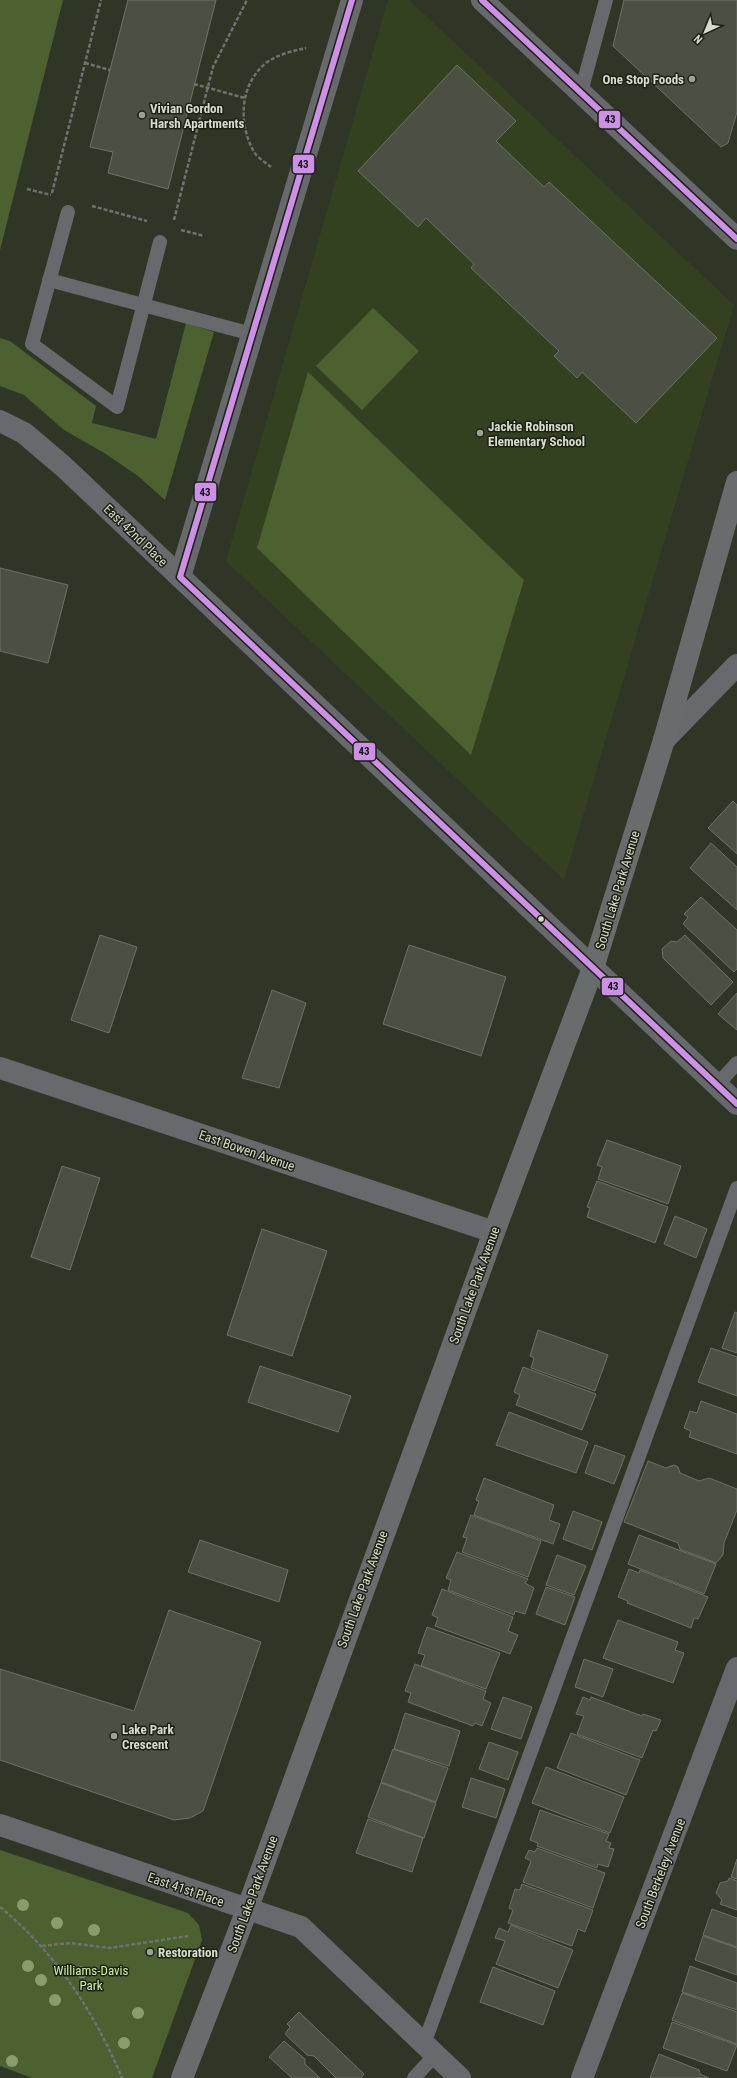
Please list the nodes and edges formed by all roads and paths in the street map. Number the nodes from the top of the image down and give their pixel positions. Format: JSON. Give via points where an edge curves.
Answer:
{"nodes":[{"id":1,"x":101,"y":0,"type":"edge"},
{"id":2,"x":247,"y":0,"type":"edge"},
{"id":3,"x":352,"y":0,"type":"edge"},
{"id":4,"x":482,"y":0,"type":"edge"},
{"id":5,"x":606,"y":0,"type":"edge"},
{"id":6,"x":306,"y":48,"type":"dead end"},
{"id":7,"x":85,"y":63,"type":"junction"},
{"id":8,"x":110,"y":70,"type":"dead end"},
{"id":9,"x":194,"y":84,"type":"dead end"},
{"id":10,"x":208,"y":87,"type":"junction"},
{"id":11,"x":581,"y":92,"type":"junction"},
{"id":12,"x":245,"y":98,"type":"junction"},
{"id":13,"x":271,"y":167,"type":"dead end"},
{"id":14,"x":27,"y":189,"type":"dead end"},
{"id":15,"x":51,"y":196,"type":"junction"},
{"id":16,"x":59,"y":198,"type":"dead end"},
{"id":17,"x":89,"y":205,"type":"dead end"},
{"id":18,"x":68,"y":212,"type":"dead end"},
{"id":19,"x":149,"y":221,"type":"dead end"},
{"id":20,"x":172,"y":227,"type":"dead end"},
{"id":21,"x":178,"y":229,"type":"dead end"},
{"id":22,"x":204,"y":236,"type":"dead end"},
{"id":23,"x":737,"y":239,"type":"edge"},
{"id":24,"x":160,"y":242,"type":"dead end"},
{"id":25,"x":49,"y":280,"type":"junction"},
{"id":26,"x":144,"y":305,"type":"junction"},
{"id":27,"x":252,"y":334,"type":"junction"},
{"id":28,"x":0,"y":420,"type":"edge"},
{"id":29,"x":737,"y":482,"type":"edge"},
{"id":30,"x":180,"y":577,"type":"junction"},
{"id":31,"x":737,"y":665,"type":"edge"},
{"id":32,"x":664,"y":740,"type":"junction"},
{"id":33,"x":593,"y":968,"type":"junction"},
{"id":34,"x":737,"y":1063,"type":"edge"},
{"id":35,"x":0,"y":1068,"type":"edge"},
{"id":36,"x":717,"y":1085,"type":"junction"},
{"id":37,"x":737,"y":1104,"type":"edge"},
{"id":38,"x":737,"y":1188,"type":"edge"},
{"id":39,"x":494,"y":1232,"type":"junction"},
{"id":40,"x":737,"y":1668,"type":"edge"},
{"id":41,"x":0,"y":1825,"type":"edge"},
{"id":42,"x":0,"y":1907,"type":"edge"},
{"id":43,"x":247,"y":1910,"type":"junction"},
{"id":44,"x":188,"y":1936,"type":"dead end"},
{"id":45,"x":41,"y":1946,"type":"junction"},
{"id":46,"x":429,"y":2049,"type":"junction"},
{"id":47,"x":122,"y":2078,"type":"edge"},
{"id":48,"x":182,"y":2078,"type":"edge"},
{"id":49,"x":414,"y":2078,"type":"edge"},
{"id":50,"x":460,"y":2078,"type":"edge"},
{"id":51,"x":582,"y":2078,"type":"edge"}],
"edges":[{"from":1,"to":7,"type":"path"},
{"from":2,"to":10,"type":"path","via":[[213,67]]},
{"from":3,"to":27,"type":"street"},
{"from":4,"to":11,"type":"street"},
{"from":5,"to":11,"type":"lane"},
{"from":6,"to":12,"type":"path","via":[[284,53],[266,63],[250,82]]},
{"from":7,"to":8,"type":"path"},
{"from":7,"to":15,"type":"path"},
{"from":9,"to":10,"type":"path"},
{"from":10,"to":12,"type":"path"},
{"from":10,"to":20,"type":"path"},
{"from":11,"to":23,"type":"street"},
{"from":12,"to":13,"type":"path","via":[[243,104],[246,133],[254,152]]},
{"from":14,"to":15,"type":"path"},
{"from":15,"to":16,"type":"path"},
{"from":17,"to":19,"type":"path"},
{"from":18,"to":25,"type":"lane"},
{"from":21,"to":22,"type":"path"},
{"from":24,"to":26,"type":"lane"},
{"from":25,"to":26,"type":"lane"},
{"from":25,"to":26,"type":"lane","via":[[32,344],[117,406]]},
{"from":26,"to":27,"type":"lane"},
{"from":27,"to":30,"type":"street"},
{"from":28,"to":30,"type":"street","name":"East 42nd Place","via":[[24,433],[64,467]]},
{"from":29,"to":32,"type":"street","name":"South Lake Park Avenue"},
{"from":30,"to":33,"type":"street","name":"East 42nd Place"},
{"from":31,"to":32,"type":"street"},
{"from":32,"to":33,"type":"street","name":"South Lake Park Avenue"},
{"from":33,"to":36,"type":"street","name":"East 42nd Place"},
{"from":33,"to":39,"type":"street","name":"South Lake Park Avenue"},
{"from":34,"to":36,"type":"lane"},
{"from":35,"to":39,"type":"street","name":"East Bowen Avenue"},
{"from":36,"to":37,"type":"street","name":"East 42nd Place"},
{"from":38,"to":46,"type":"lane"},
{"from":39,"to":43,"type":"street","name":"South Lake Park Avenue"},
{"from":40,"to":51,"type":"street","name":"South Berkeley Avenue"},
{"from":41,"to":43,"type":"street","name":"East 41st Place"},
{"from":42,"to":45,"type":"path"},
{"from":43,"to":46,"type":"street","name":"East 41st Place","via":[[300,1927]]},
{"from":43,"to":48,"type":"street","name":"South Lake Park Avenue"},
{"from":44,"to":45,"type":"path","via":[[110,1948],[70,1943]]},
{"from":45,"to":47,"type":"path","via":[[85,2003]]},
{"from":46,"to":49,"type":"lane"},
{"from":46,"to":50,"type":"street","name":"East 41st Place"}]}
